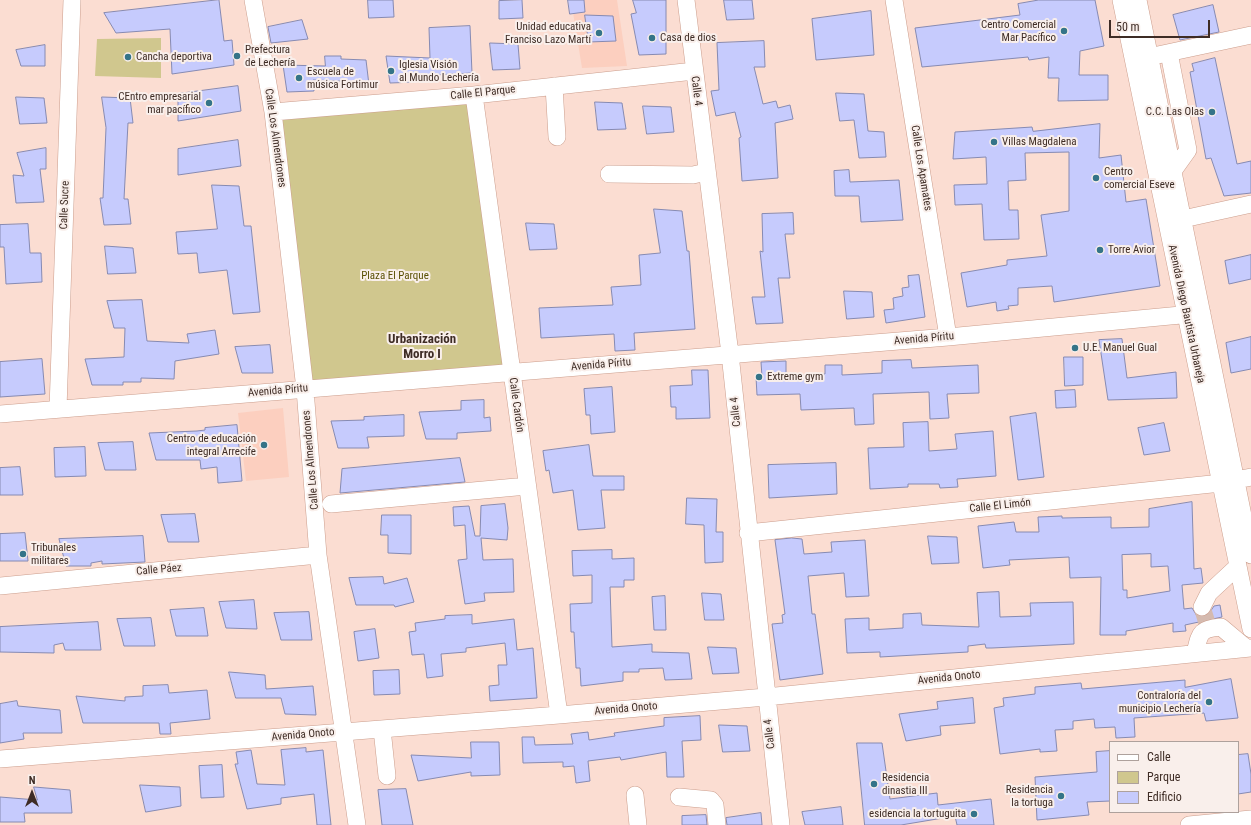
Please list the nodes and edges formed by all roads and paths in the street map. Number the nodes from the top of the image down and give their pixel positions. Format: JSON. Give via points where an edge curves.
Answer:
{"nodes":[{"id":1,"x":72,"y":0,"type":"edge"},
{"id":2,"x":253,"y":0,"type":"edge"},
{"id":3,"x":686,"y":0,"type":"edge"},
{"id":4,"x":894,"y":0,"type":"edge"},
{"id":5,"x":1121,"y":0,"type":"edge"},
{"id":6,"x":1138,"y":0,"type":"edge"},
{"id":7,"x":1251,"y":35,"type":"edge"},
{"id":8,"x":1170,"y":53,"type":"junction"},
{"id":9,"x":1150,"y":56,"type":"junction"},
{"id":10,"x":694,"y":71,"type":"junction"},
{"id":11,"x":554,"y":86,"type":"junction"},
{"id":12,"x":474,"y":95,"type":"junction"},
{"id":13,"x":273,"y":112,"type":"junction"},
{"id":14,"x":556,"y":137,"type":"dead end"},
{"id":15,"x":1173,"y":171,"type":"junction"},
{"id":16,"x":706,"y":172,"type":"junction"},
{"id":17,"x":609,"y":174,"type":"dead end"},
{"id":18,"x":1251,"y":204,"type":"edge"},
{"id":19,"x":1183,"y":219,"type":"junction"},
{"id":20,"x":1194,"y":313,"type":"junction"},
{"id":21,"x":948,"y":337,"type":"junction"},
{"id":22,"x":730,"y":354,"type":"junction"},
{"id":23,"x":512,"y":372,"type":"junction"},
{"id":24,"x":305,"y":389,"type":"junction"},
{"id":25,"x":58,"y":409,"type":"junction"},
{"id":26,"x":0,"y":414,"type":"edge"},
{"id":27,"x":1236,"y":480,"type":"edge"},
{"id":28,"x":527,"y":486,"type":"junction"},
{"id":29,"x":331,"y":504,"type":"dead end"},
{"id":30,"x":748,"y":533,"type":"junction"},
{"id":31,"x":318,"y":555,"type":"junction"},
{"id":32,"x":1251,"y":555,"type":"edge"},
{"id":33,"x":1238,"y":566,"type":"junction"},
{"id":34,"x":0,"y":586,"type":"edge"},
{"id":35,"x":1206,"y":619,"type":"junction"},
{"id":36,"x":1251,"y":629,"type":"edge"},
{"id":37,"x":1248,"y":648,"type":"edge"},
{"id":38,"x":1195,"y":653,"type":"junction"},
{"id":39,"x":766,"y":697,"type":"junction"},
{"id":40,"x":559,"y":715,"type":"junction"},
{"id":41,"x":382,"y":729,"type":"junction"},
{"id":42,"x":344,"y":732,"type":"junction"},
{"id":43,"x":0,"y":760,"type":"edge"},
{"id":44,"x":387,"y":776,"type":"dead end"},
{"id":45,"x":635,"y":795,"type":"dead end"},
{"id":46,"x":679,"y":797,"type":"dead end"},
{"id":47,"x":1251,"y":819,"type":"edge"},
{"id":48,"x":357,"y":825,"type":"edge"},
{"id":49,"x":638,"y":825,"type":"edge"},
{"id":50,"x":717,"y":825,"type":"edge"},
{"id":51,"x":781,"y":825,"type":"edge"},
{"id":52,"x":1189,"y":825,"type":"edge"}],
"edges":[{"from":1,"to":25,"type":"street","name":"Calle Sucre"},
{"from":2,"to":13,"type":"street","name":"Calle Los Almendrones"},
{"from":3,"to":10,"type":"street","name":"Calle 4"},
{"from":4,"to":21,"type":"street","name":"Calle Los Apamates"},
{"from":5,"to":20,"type":"street","name":"Avenida Diego Bautista Urbaneja"},
{"from":6,"to":9,"type":"street","name":"Avenida Diego Bautista Urbaneja"},
{"from":7,"to":8,"type":"street"},
{"from":8,"to":9,"type":"street"},
{"from":8,"to":15,"type":"street","via":[[1188,150]]},
{"from":9,"to":15,"type":"street","name":"Avenida Diego Bautista Urbaneja"},
{"from":10,"to":11,"type":"street","name":"Calle El Parque"},
{"from":10,"to":16,"type":"street","name":"Calle 4"},
{"from":11,"to":12,"type":"street","name":"Calle El Parque"},
{"from":11,"to":14,"type":"street"},
{"from":12,"to":13,"type":"street","name":"Calle El Parque"},
{"from":12,"to":23,"type":"street","name":"Calle Cardón"},
{"from":13,"to":24,"type":"street","name":"Calle Los Almendrones"},
{"from":15,"to":19,"type":"street","name":"Avenida Diego Bautista Urbaneja"},
{"from":16,"to":17,"type":"street","via":[[693,175]]},
{"from":16,"to":22,"type":"street","name":"Calle 4"},
{"from":18,"to":19,"type":"street"},
{"from":19,"to":20,"type":"street","name":"Avenida Diego Bautista Urbaneja"},
{"from":20,"to":21,"type":"street","name":"Avenida Píritu"},
{"from":20,"to":27,"type":"street","name":"Avenida Diego Bautista Urbaneja"},
{"from":21,"to":22,"type":"street","name":"Avenida Píritu"},
{"from":22,"to":23,"type":"street","name":"Avenida Píritu"},
{"from":22,"to":30,"type":"street","name":"Calle 4"},
{"from":23,"to":24,"type":"street","name":"Avenida Píritu"},
{"from":23,"to":28,"type":"street","name":"Calle Cardón"},
{"from":24,"to":25,"type":"street","name":"Avenida Píritu"},
{"from":24,"to":31,"type":"street","name":"Calle Los Almendrones"},
{"from":25,"to":26,"type":"street","name":"Avenida Píritu"},
{"from":27,"to":30,"type":"street","name":"Calle El Limón"},
{"from":27,"to":32,"type":"street","name":"Avenida Diego Bautista Urbaneja"},
{"from":27,"to":33,"type":"street","name":"Avenida Diego Bautista Urbaneja"},
{"from":28,"to":29,"type":"street"},
{"from":28,"to":40,"type":"street","name":"Calle Cardón"},
{"from":30,"to":39,"type":"street","name":"Calle 4"},
{"from":31,"to":34,"type":"street","name":"Calle Páez"},
{"from":31,"to":42,"type":"street","name":"Calle Los Almendrones"},
{"from":33,"to":35,"type":"street","via":[[1209,593]]},
{"from":33,"to":36,"type":"street","name":"Avenida Diego Bautista Urbaneja"},
{"from":35,"to":37,"type":"street"},
{"from":35,"to":38,"type":"street"},
{"from":37,"to":38,"type":"street","name":"Avenida Onoto"},
{"from":38,"to":39,"type":"street","name":"Avenida Onoto"},
{"from":39,"to":40,"type":"street","name":"Avenida Onoto"},
{"from":39,"to":51,"type":"street","name":"Calle 4"},
{"from":40,"to":41,"type":"street","name":"Avenida Onoto"},
{"from":41,"to":42,"type":"street","name":"Avenida Onoto"},
{"from":41,"to":44,"type":"street"},
{"from":42,"to":43,"type":"street","name":"Avenida Onoto"},
{"from":42,"to":48,"type":"street","name":"Calle Los Almendrones"},
{"from":45,"to":49,"type":"street"},
{"from":46,"to":50,"type":"street","via":[[711,800],[715,805]]},
{"from":47,"to":52,"type":"street"}]}
